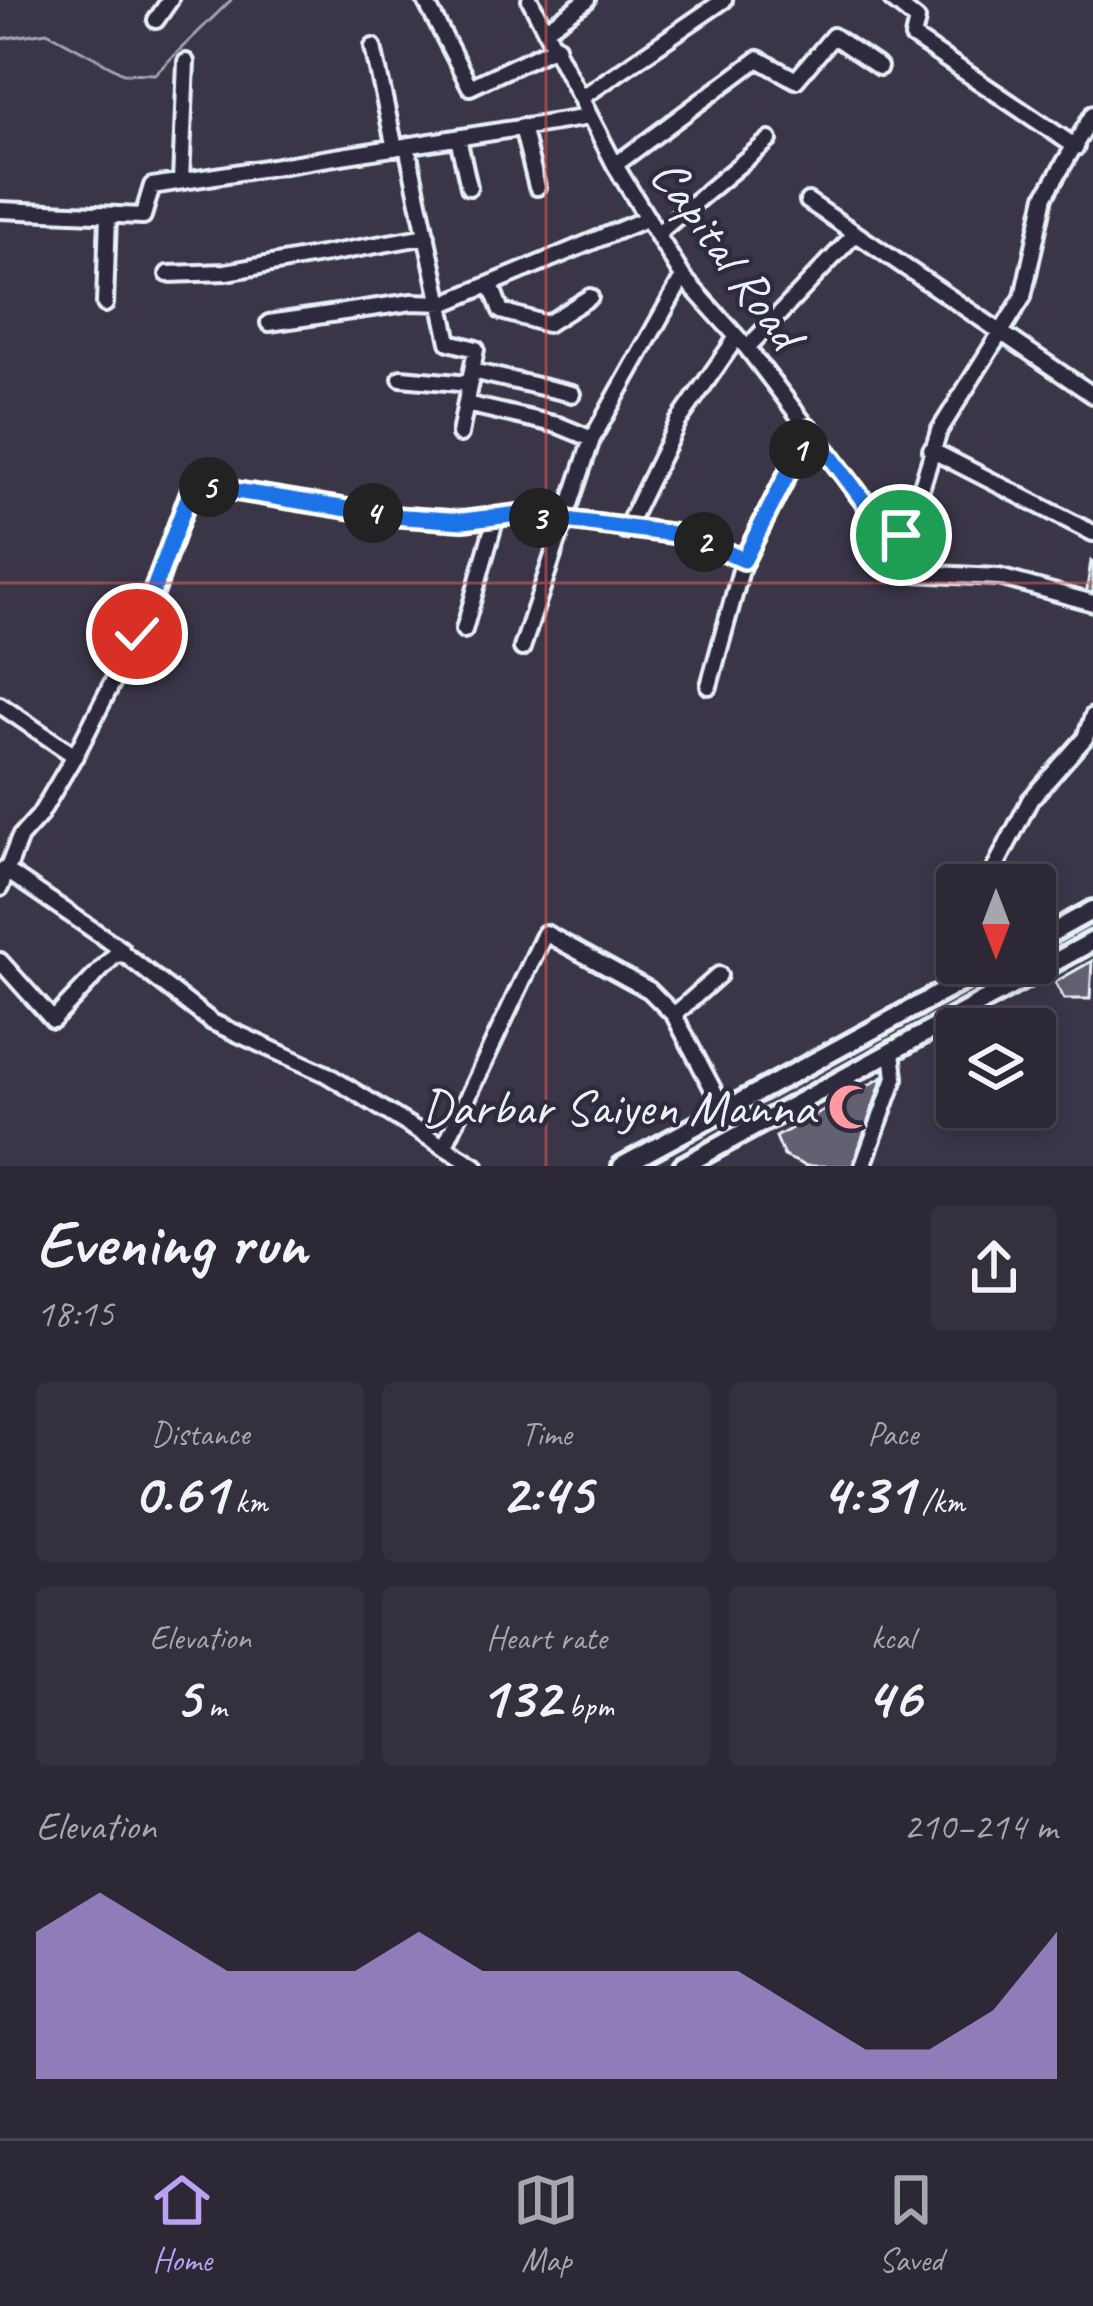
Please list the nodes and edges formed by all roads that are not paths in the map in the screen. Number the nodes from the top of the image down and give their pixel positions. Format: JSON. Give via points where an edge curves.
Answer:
{"nodes":[{"id":1,"x":170,"y":0,"type":"edge"},
{"id":2,"x":425,"y":0,"type":"edge"},
{"id":3,"x":530,"y":0,"type":"edge"},
{"id":4,"x":587,"y":0,"type":"edge"},
{"id":5,"x":724,"y":0,"type":"edge"},
{"id":6,"x":892,"y":0,"type":"edge"},
{"id":7,"x":156,"y":20,"type":"dead end"},
{"id":8,"x":548,"y":28,"type":"junction"},
{"id":9,"x":556,"y":46,"type":"junction"},
{"id":10,"x":373,"y":47,"type":"dead end"},
{"id":11,"x":186,"y":62,"type":"dead end"},
{"id":12,"x":879,"y":67,"type":"dead end"},
{"id":13,"x":581,"y":98,"type":"junction"},
{"id":14,"x":1093,"y":114,"type":"edge"},
{"id":15,"x":590,"y":117,"type":"junction"},
{"id":16,"x":522,"y":127,"type":"junction"},
{"id":17,"x":458,"y":137,"type":"junction"},
{"id":18,"x":769,"y":140,"type":"dead end"},
{"id":19,"x":401,"y":147,"type":"junction"},
{"id":20,"x":1076,"y":147,"type":"junction"},
{"id":21,"x":615,"y":165,"type":"junction"},
{"id":22,"x":182,"y":181,"type":"junction"},
{"id":23,"x":469,"y":187,"type":"dead end"},
{"id":24,"x":537,"y":187,"type":"dead end"},
{"id":25,"x":808,"y":201,"type":"dead end"},
{"id":26,"x":0,"y":210,"type":"edge"},
{"id":27,"x":108,"y":215,"type":"junction"},
{"id":28,"x":648,"y":218,"type":"junction"},
{"id":29,"x":658,"y":233,"type":"junction"},
{"id":30,"x":855,"y":234,"type":"junction"},
{"id":31,"x":427,"y":236,"type":"junction"},
{"id":32,"x":168,"y":274,"type":"dead end"},
{"id":33,"x":683,"y":277,"type":"junction"},
{"id":34,"x":490,"y":285,"type":"junction"},
{"id":35,"x":590,"y":297,"type":"dead end"},
{"id":36,"x":445,"y":303,"type":"junction"},
{"id":37,"x":105,"y":304,"type":"dead end"},
{"id":38,"x":269,"y":323,"type":"dead end"},
{"id":39,"x":1002,"y":332,"type":"junction"},
{"id":40,"x":742,"y":342,"type":"junction"},
{"id":41,"x":471,"y":377,"type":"junction"},
{"id":42,"x":401,"y":378,"type":"dead end"},
{"id":43,"x":572,"y":394,"type":"dead end"},
{"id":44,"x":1093,"y":395,"type":"edge"},
{"id":45,"x":466,"y":404,"type":"junction"},
{"id":46,"x":810,"y":429,"type":"junction"},
{"id":47,"x":460,"y":434,"type":"dead end"},
{"id":48,"x":592,"y":440,"type":"junction"},
{"id":49,"x":931,"y":450,"type":"junction"},
{"id":50,"x":496,"y":517,"type":"junction"},
{"id":51,"x":565,"y":522,"type":"junction"},
{"id":52,"x":625,"y":531,"type":"junction"},
{"id":53,"x":1093,"y":533,"type":"edge"},
{"id":54,"x":889,"y":535,"type":"junction"},
{"id":55,"x":744,"y":560,"type":"junction"},
{"id":56,"x":1093,"y":603,"type":"edge"},
{"id":57,"x":464,"y":630,"type":"dead end"},
{"id":58,"x":522,"y":648,"type":"dead end"},
{"id":59,"x":710,"y":686,"type":"dead end"},
{"id":60,"x":0,"y":705,"type":"edge"},
{"id":61,"x":1093,"y":716,"type":"edge"},
{"id":62,"x":75,"y":756,"type":"junction"},
{"id":63,"x":997,"y":864,"type":"edge"},
{"id":64,"x":4,"y":869,"type":"edge"},
{"id":65,"x":0,"y":888,"type":"edge"},
{"id":66,"x":1093,"y":910,"type":"edge"},
{"id":67,"x":1056,"y":930,"type":"edge"},
{"id":68,"x":1093,"y":941,"type":"edge"},
{"id":69,"x":121,"y":949,"type":"dead end"},
{"id":70,"x":0,"y":961,"type":"edge"},
{"id":71,"x":719,"y":974,"type":"dead end"},
{"id":72,"x":944,"y":984,"type":"edge"},
{"id":73,"x":674,"y":1015,"type":"junction"},
{"id":74,"x":892,"y":1052,"type":"junction"},
{"id":75,"x":812,"y":1060,"type":"junction"},
{"id":76,"x":826,"y":1088,"type":"junction"},
{"id":77,"x":724,"y":1110,"type":"junction"},
{"id":78,"x":446,"y":1144,"type":"junction"},
{"id":79,"x":475,"y":1166,"type":"edge"},
{"id":80,"x":622,"y":1166,"type":"edge"},
{"id":81,"x":683,"y":1166,"type":"edge"},
{"id":82,"x":862,"y":1166,"type":"edge"}],
"edges":[{"from":1,"to":7,"type":"street"},
{"from":2,"to":9,"type":"street","via":[[470,87]]},
{"from":3,"to":8,"type":"street","name":"Capital Road"},
{"from":4,"to":8,"type":"street"},
{"from":5,"to":13,"type":"street"},
{"from":6,"to":20,"type":"street","via":[[917,20],[913,37]]},
{"from":8,"to":9,"type":"street","name":"Capital Road"},
{"from":9,"to":13,"type":"street","name":"Capital Road"},
{"from":10,"to":19,"type":"street"},
{"from":11,"to":22,"type":"street"},
{"from":12,"to":21,"type":"street","via":[[833,36],[796,80],[758,59]]},
{"from":13,"to":15,"type":"street","name":"Capital Road"},
{"from":14,"to":20,"type":"street"},
{"from":15,"to":16,"type":"street"},
{"from":15,"to":21,"type":"street","name":"Capital Road"},
{"from":16,"to":17,"type":"street"},
{"from":16,"to":24,"type":"street"},
{"from":17,"to":19,"type":"street"},
{"from":17,"to":23,"type":"street"},
{"from":18,"to":29,"type":"street"},
{"from":19,"to":22,"type":"street"},
{"from":19,"to":31,"type":"street"},
{"from":20,"to":39,"type":"street","via":[[1045,196],[1023,297]]},
{"from":21,"to":28,"type":"street","name":"Capital Road"},
{"from":22,"to":27,"type":"street","via":[[152,186],[142,216]]},
{"from":25,"to":30,"type":"street"},
{"from":26,"to":27,"type":"street"},
{"from":27,"to":37,"type":"street"},
{"from":28,"to":29,"type":"street","name":"Capital Road"},
{"from":28,"to":34,"type":"street"},
{"from":29,"to":33,"type":"street","name":"Capital Road"},
{"from":30,"to":39,"type":"street"},
{"from":30,"to":40,"type":"street"},
{"from":31,"to":32,"type":"street","via":[[226,272]]},
{"from":31,"to":36,"type":"street"},
{"from":33,"to":40,"type":"street","name":"Capital Road"},
{"from":33,"to":48,"type":"street"},
{"from":34,"to":35,"type":"street","via":[[501,311],[547,324]]},
{"from":34,"to":36,"type":"street"},
{"from":36,"to":38,"type":"street"},
{"from":36,"to":41,"type":"street","via":[[449,342],[476,349]]},
{"from":39,"to":44,"type":"street"},
{"from":39,"to":49,"type":"street"},
{"from":40,"to":46,"type":"street","name":"Capital Road"},
{"from":40,"to":52,"type":"street","via":[[679,422]]},
{"from":41,"to":42,"type":"street"},
{"from":41,"to":43,"type":"street"},
{"from":41,"to":45,"type":"street"},
{"from":45,"to":47,"type":"street"},
{"from":45,"to":48,"type":"street"},
{"from":46,"to":54,"type":"street","name":"Capital Road"},
{"from":46,"to":55,"type":"street"},
{"from":48,"to":51,"type":"street"},
{"from":49,"to":53,"type":"street"},
{"from":49,"to":54,"type":"street","via":[[908,531]]},
{"from":50,"to":51,"type":"street"},
{"from":50,"to":57,"type":"street"},
{"from":50,"to":62,"type":"street","via":[[391,516],[193,484],[149,610]]},
{"from":51,"to":52,"type":"street"},
{"from":51,"to":58,"type":"street"},
{"from":52,"to":55,"type":"street","via":[[690,536]]},
{"from":54,"to":56,"type":"street","name":"Capital Road","via":[[890,572],[999,577]]},
{"from":55,"to":59,"type":"street"},
{"from":60,"to":62,"type":"street"},
{"from":61,"to":63,"type":"street","via":[[1085,738],[1030,800]]},
{"from":62,"to":64,"type":"street"},
{"from":64,"to":65,"type":"street"},
{"from":64,"to":69,"type":"street"},
{"from":66,"to":67,"type":"main road"},
{"from":68,"to":74,"type":"main road"},
{"from":70,"to":78,"type":"street","via":[[53,1019],[124,954],[212,1022],[326,1074]]},
{"from":71,"to":73,"type":"street"},
{"from":72,"to":75,"type":"main road"},
{"from":73,"to":77,"type":"street"},
{"from":73,"to":78,"type":"street","via":[[650,990],[545,933]]},
{"from":74,"to":76,"type":"main road"},
{"from":74,"to":82,"type":"street","via":[[895,1078]]},
{"from":75,"to":76,"type":"main road"},
{"from":75,"to":77,"type":"main road"},
{"from":76,"to":81,"type":"main road"},
{"from":77,"to":80,"type":"main road"},
{"from":78,"to":79,"type":"street"}]}
